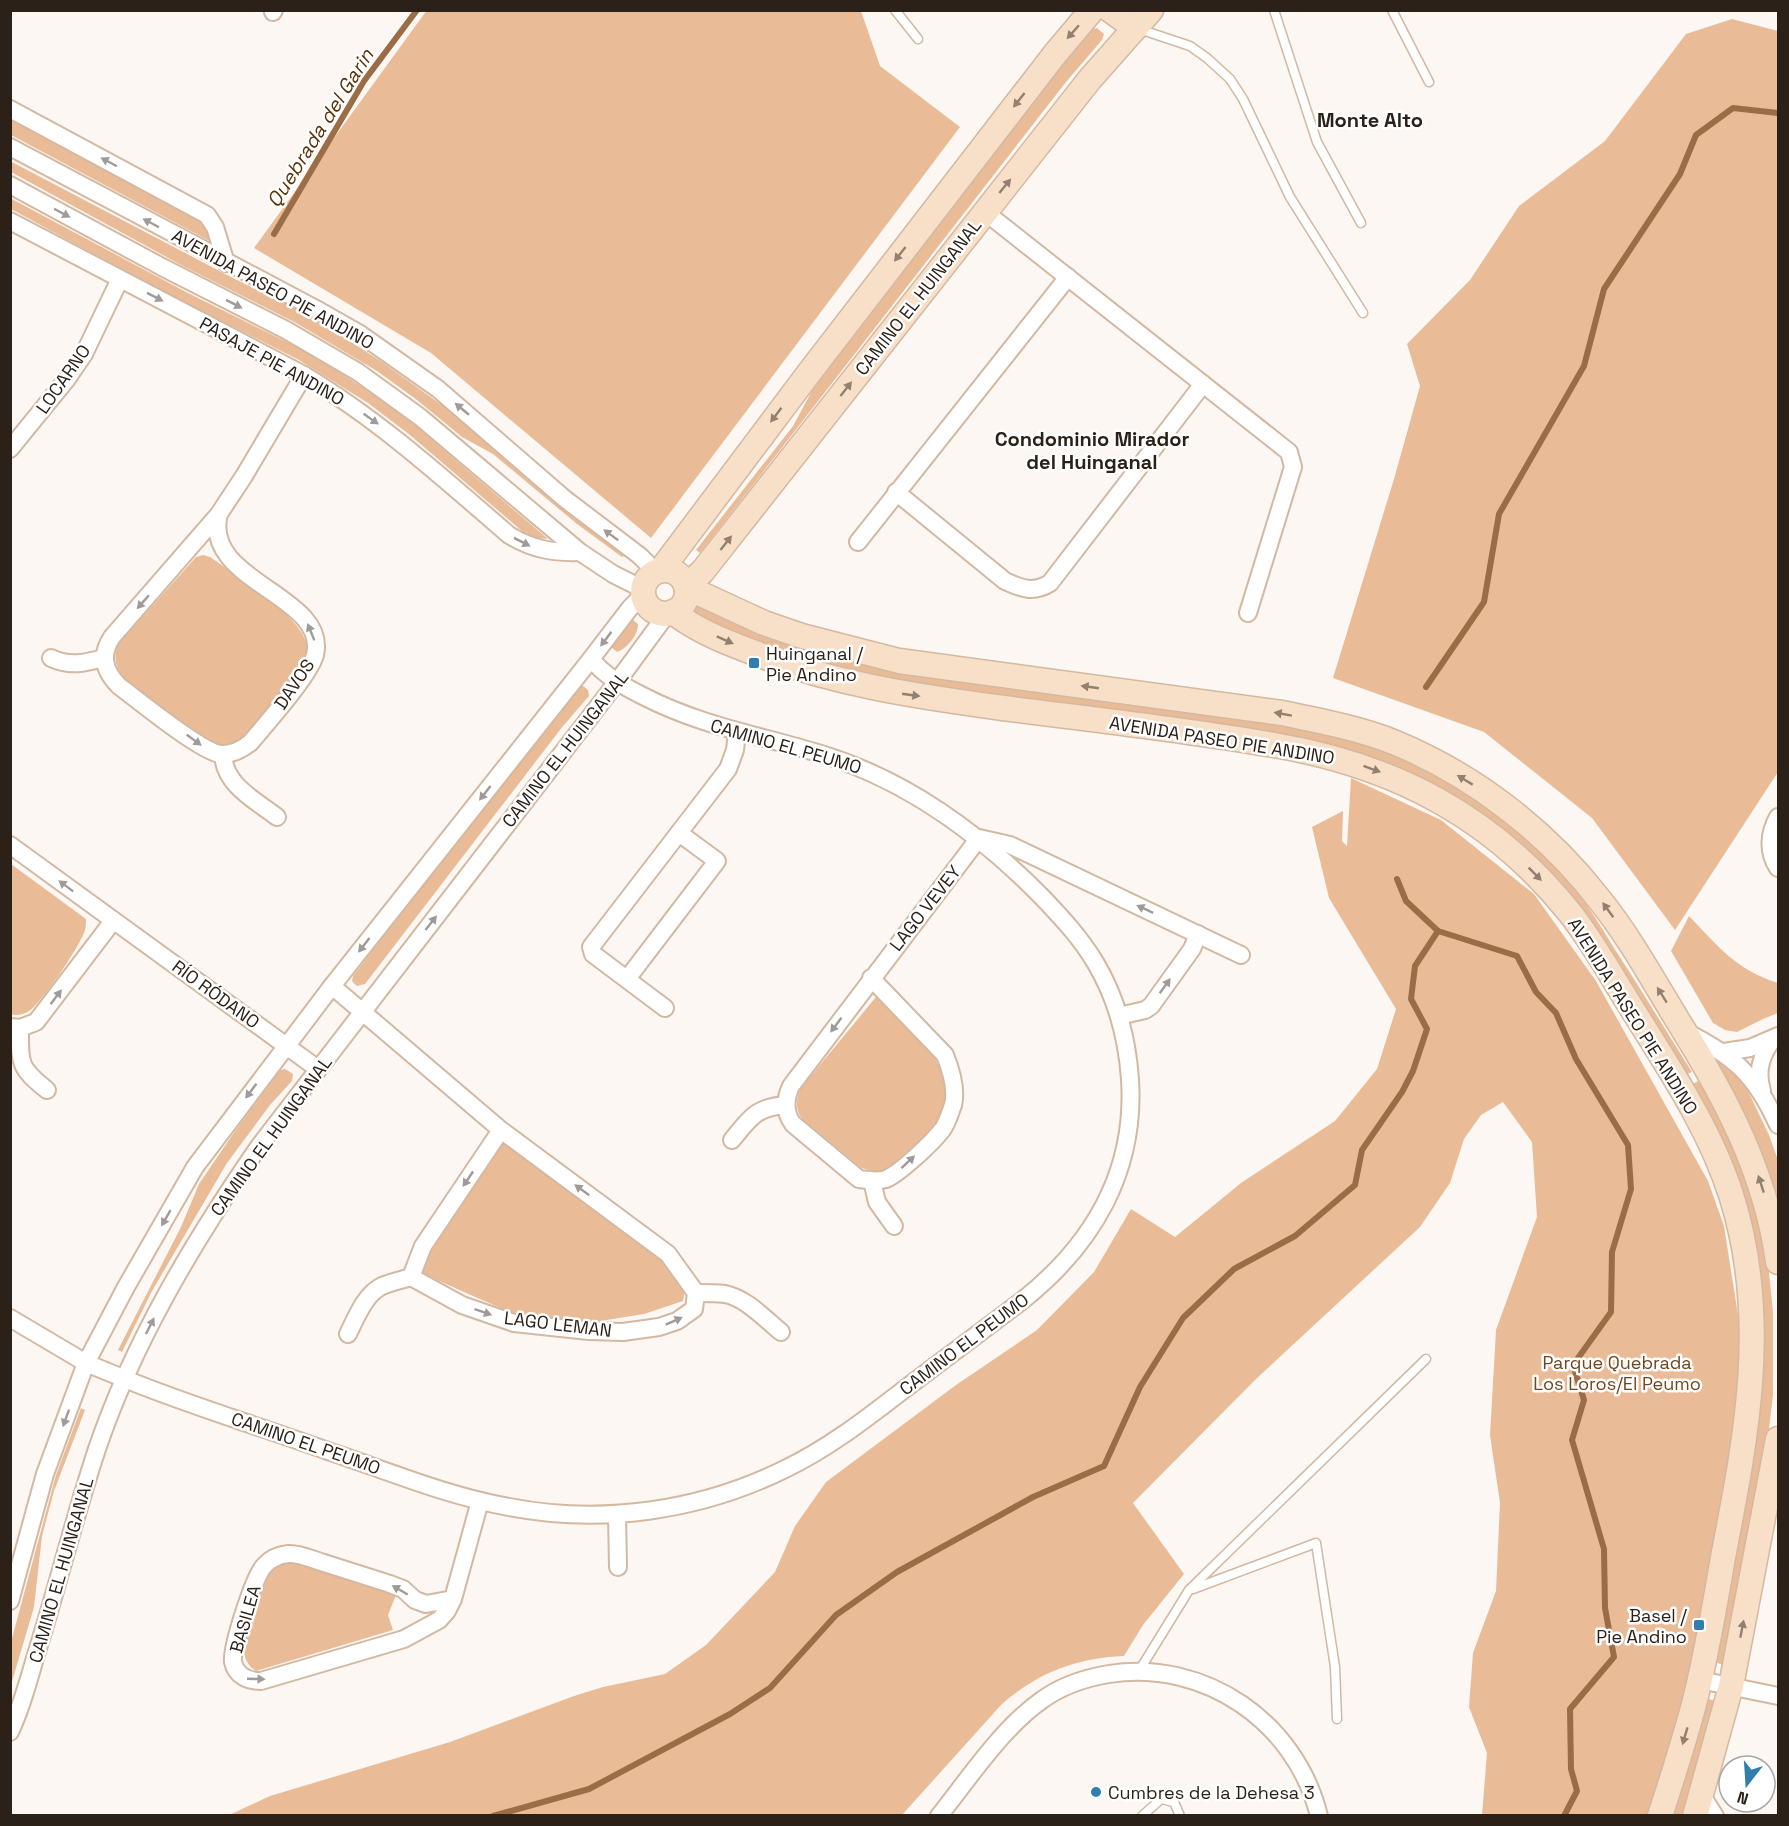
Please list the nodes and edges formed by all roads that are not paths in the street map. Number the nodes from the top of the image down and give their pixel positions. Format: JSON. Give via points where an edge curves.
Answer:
{"nodes":[{"id":1,"x":895,"y":10,"type":"edge"},
{"id":2,"x":1092,"y":10,"type":"edge"},
{"id":3,"x":1110,"y":10,"type":"edge"},
{"id":4,"x":1151,"y":10,"type":"edge"},
{"id":5,"x":1274,"y":10,"type":"edge"},
{"id":6,"x":1392,"y":10,"type":"edge"},
{"id":7,"x":1135,"y":28,"type":"junction"},
{"id":8,"x":918,"y":39,"type":"dead end"},
{"id":9,"x":1428,"y":82,"type":"dead end"},
{"id":10,"x":10,"y":109,"type":"edge"},
{"id":11,"x":10,"y":147,"type":"edge"},
{"id":12,"x":10,"y":185,"type":"edge"},
{"id":13,"x":985,"y":212,"type":"junction"},
{"id":14,"x":10,"y":221,"type":"edge"},
{"id":15,"x":1361,"y":223,"type":"dead end"},
{"id":16,"x":226,"y":262,"type":"junction"},
{"id":17,"x":1068,"y":277,"type":"junction"},
{"id":18,"x":120,"y":279,"type":"junction"},
{"id":19,"x":1364,"y":314,"type":"dead end"},
{"id":20,"x":304,"y":375,"type":"junction"},
{"id":21,"x":1203,"y":384,"type":"junction"},
{"id":22,"x":12,"y":444,"type":"edge"},
{"id":23,"x":896,"y":492,"type":"junction"},
{"id":24,"x":219,"y":514,"type":"junction"},
{"id":25,"x":858,"y":542,"type":"dead end"},
{"id":26,"x":580,"y":552,"type":"junction"},
{"id":27,"x":225,"y":555,"type":"junction"},
{"id":28,"x":181,"y":558,"type":"junction"},
{"id":29,"x":651,"y":581,"type":"junction"},
{"id":30,"x":687,"y":588,"type":"junction"},
{"id":31,"x":670,"y":613,"type":"junction"},
{"id":32,"x":1248,"y":613,"type":"dead end"},
{"id":33,"x":51,"y":658,"type":"dead end"},
{"id":34,"x":104,"y":658,"type":"junction"},
{"id":35,"x":591,"y":659,"type":"junction"},
{"id":36,"x":617,"y":682,"type":"junction"},
{"id":37,"x":736,"y":732,"type":"junction"},
{"id":38,"x":223,"y":754,"type":"junction"},
{"id":39,"x":277,"y":817,"type":"dead end"},
{"id":40,"x":1779,"y":817,"type":"edge"},
{"id":41,"x":679,"y":833,"type":"junction"},
{"id":42,"x":979,"y":838,"type":"junction"},
{"id":43,"x":10,"y":844,"type":"edge"},
{"id":44,"x":1779,"y":868,"type":"edge"},
{"id":45,"x":113,"y":921,"type":"junction"},
{"id":46,"x":1198,"y":934,"type":"junction"},
{"id":47,"x":1241,"y":955,"type":"dead end"},
{"id":48,"x":871,"y":978,"type":"junction"},
{"id":49,"x":627,"y":979,"type":"junction"},
{"id":50,"x":332,"y":986,"type":"junction"},
{"id":51,"x":665,"y":1008,"type":"dead end"},
{"id":52,"x":363,"y":1011,"type":"junction"},
{"id":53,"x":1119,"y":1016,"type":"junction"},
{"id":54,"x":15,"y":1027,"type":"edge"},
{"id":55,"x":1684,"y":1031,"type":"junction"},
{"id":56,"x":1776,"y":1037,"type":"edge"},
{"id":57,"x":286,"y":1044,"type":"junction"},
{"id":58,"x":1724,"y":1052,"type":"junction"},
{"id":59,"x":318,"y":1069,"type":"junction"},
{"id":60,"x":46,"y":1090,"type":"dead end"},
{"id":61,"x":1762,"y":1092,"type":"junction"},
{"id":62,"x":786,"y":1105,"type":"junction"},
{"id":63,"x":1779,"y":1125,"type":"edge"},
{"id":64,"x":501,"y":1130,"type":"junction"},
{"id":65,"x":732,"y":1140,"type":"dead end"},
{"id":66,"x":872,"y":1181,"type":"junction"},
{"id":67,"x":894,"y":1226,"type":"dead end"},
{"id":68,"x":1779,"y":1262,"type":"edge"},
{"id":69,"x":411,"y":1277,"type":"junction"},
{"id":70,"x":696,"y":1293,"type":"junction"},
{"id":71,"x":10,"y":1318,"type":"edge"},
{"id":72,"x":781,"y":1332,"type":"dead end"},
{"id":73,"x":348,"y":1334,"type":"dead end"},
{"id":74,"x":1426,"y":1359,"type":"dead end"},
{"id":75,"x":86,"y":1363,"type":"junction"},
{"id":76,"x":125,"y":1378,"type":"junction"},
{"id":77,"x":1779,"y":1439,"type":"edge"},
{"id":78,"x":480,"y":1501,"type":"junction"},
{"id":79,"x":617,"y":1514,"type":"junction"},
{"id":80,"x":618,"y":1567,"type":"dead end"},
{"id":81,"x":1189,"y":1590,"type":"junction"},
{"id":82,"x":453,"y":1599,"type":"junction"},
{"id":83,"x":10,"y":1601,"type":"edge"},
{"id":84,"x":1139,"y":1671,"type":"junction"},
{"id":85,"x":1700,"y":1680,"type":"junction"},
{"id":86,"x":1731,"y":1686,"type":"junction"},
{"id":87,"x":1779,"y":1695,"type":"edge"},
{"id":88,"x":1337,"y":1719,"type":"dead end"},
{"id":89,"x":10,"y":1731,"type":"edge"},
{"id":90,"x":1698,"y":1805,"type":"edge"},
{"id":91,"x":939,"y":1815,"type":"edge"},
{"id":92,"x":1142,"y":1815,"type":"edge"},
{"id":93,"x":1180,"y":1815,"type":"edge"},
{"id":94,"x":1319,"y":1815,"type":"edge"},
{"id":95,"x":1660,"y":1815,"type":"edge"},
{"id":96,"x":1715,"y":1815,"type":"edge"}],
"edges":[{"from":1,"to":8,"type":"lane"},
{"from":2,"to":29,"type":"street","name":"CAMINO EL HUINGANAL","one_way":true},
{"from":3,"to":7,"type":"street"},
{"from":4,"to":7,"type":"street","name":"CAMINO EL HUINGANAL"},
{"from":5,"to":15,"type":"lane","via":[[1317,142]]},
{"from":6,"to":9,"type":"lane"},
{"from":13,"to":7,"type":"street","name":"CAMINO EL HUINGANAL","one_way":true},
{"from":7,"to":19,"type":"lane","via":[[1190,46],[1230,79],[1290,197]]},
{"from":16,"to":10,"type":"street","one_way":true,"via":[[207,215]]},
{"from":16,"to":11,"type":"street","name":"AVENIDA PASEO PIE ANDINO","one_way":true},
{"from":12,"to":26,"type":"street","name":"AVENIDA PASEO PIE ANDINO","one_way":true,"via":[[358,372],[420,417]]},
{"from":13,"to":17,"type":"street"},
{"from":30,"to":13,"type":"street","name":"CAMINO EL HUINGANAL","one_way":true},
{"from":14,"to":18,"type":"street","name":"PASAJE PIE ANDINO"},
{"from":29,"to":16,"type":"street","name":"AVENIDA PASEO PIE ANDINO","one_way":true,"via":[[640,556],[565,499],[438,389],[360,334]]},
{"from":17,"to":21,"type":"street"},
{"from":17,"to":23,"type":"street"},
{"from":18,"to":20,"type":"street","name":"PASAJE PIE ANDINO","one_way":true},
{"from":18,"to":22,"type":"street","name":"LOCARNO","via":[[84,354]]},
{"from":20,"to":24,"type":"street"},
{"from":20,"to":26,"type":"street","name":"PASAJE PIE ANDINO","one_way":true,"via":[[380,425],[509,535],[544,550]]},
{"from":21,"to":23,"type":"street","via":[[1050,583],[1039,590],[1019,588],[1005,581]]},
{"from":21,"to":32,"type":"street","via":[[1290,452],[1293,467]]},
{"from":23,"to":25,"type":"street"},
{"from":24,"to":27,"type":"street","via":[[218,539]]},
{"from":24,"to":28,"type":"street"},
{"from":26,"to":29,"type":"street","name":"AVENIDA PASEO PIE ANDINO","via":[[613,574]]},
{"from":27,"to":28,"type":"street","via":[[198,550]]},
{"from":38,"to":27,"type":"street","name":"DAVOS","one_way":true,"via":[[242,750],[250,743],[308,669],[316,647],[306,620]]},
{"from":28,"to":34,"type":"street","one_way":true,"via":[[112,637]]},
{"from":29,"to":30,"type":"street","via":[[667,570],[679,575]]},
{"from":29,"to":31,"type":"street","via":[[645,600],[651,609]]},
{"from":29,"to":35,"type":"street","name":"CAMINO EL HUINGANAL","one_way":true},
{"from":30,"to":31,"type":"street","via":[[682,606]]},
{"from":55,"to":30,"type":"street","name":"AVENIDA PASEO PIE ANDINO","one_way":true,"via":[[1620,927],[1552,846],[1496,799],[1396,743],[1282,713],[899,660],[802,636]]},
{"from":31,"to":36,"type":"street","name":"CAMINO EL HUINGANAL"},
{"from":31,"to":85,"type":"street","name":"AVENIDA PASEO PIE ANDINO","one_way":true,"via":[[754,653],[853,684],[1272,744],[1349,761],[1410,784],[1461,814],[1507,848],[1550,890],[1590,941],[1695,1114],[1724,1176],[1744,1249],[1752,1347],[1748,1424]]},
{"from":33,"to":34,"type":"street","via":[[80,664]]},
{"from":34,"to":38,"type":"street","one_way":true,"via":[[108,674],[119,686],[204,748]]},
{"from":35,"to":36,"type":"street","name":"CAMINO EL PEUMO"},
{"from":35,"to":50,"type":"street","name":"CAMINO EL HUINGANAL","one_way":true},
{"from":36,"to":37,"type":"street","name":"CAMINO EL PEUMO","via":[[679,713]]},
{"from":52,"to":36,"type":"street","name":"CAMINO EL HUINGANAL","one_way":true},
{"from":37,"to":41,"type":"street","via":[[728,769]]},
{"from":37,"to":42,"type":"street","name":"CAMINO EL PEUMO","via":[[818,753],[871,772],[927,802]]},
{"from":38,"to":39,"type":"street","via":[[226,771],[235,784]]},
{"from":40,"to":44,"type":"street","via":[[1770,847]]},
{"from":41,"to":49,"type":"street","via":[[591,947],[593,954]]},
{"from":41,"to":49,"type":"street","via":[[717,861]]},
{"from":46,"to":42,"type":"street","name":"CAMINO EL PEUMO","one_way":true,"via":[[1010,845]]},
{"from":42,"to":48,"type":"street","name":"LAGO VEVEY"},
{"from":42,"to":53,"type":"street","name":"CAMINO EL PEUMO","via":[[1029,884],[1079,939],[1104,978]]},
{"from":45,"to":43,"type":"street","name":"RÍO RÓDANO","one_way":true},
{"from":54,"to":45,"type":"street","one_way":true,"via":[[36,1022],[42,1016]]},
{"from":45,"to":57,"type":"street","name":"RÍO RÓDANO"},
{"from":46,"to":47,"type":"street","name":"CAMINO EL PEUMO"},
{"from":53,"to":46,"type":"street","one_way":true,"via":[[1151,1006],[1192,949]]},
{"from":48,"to":62,"type":"street","name":"LAGO VEVEY","one_way":true,"via":[[791,1086]]},
{"from":66,"to":48,"type":"street","one_way":true,"via":[[896,1174],[935,1137],[943,1129],[953,1103],[951,1070],[945,1055]]},
{"from":49,"to":51,"type":"street"},
{"from":50,"to":52,"type":"street"},
{"from":50,"to":57,"type":"street","name":"CAMINO EL HUINGANAL"},
{"from":52,"to":59,"type":"street","name":"CAMINO EL HUINGANAL"},
{"from":52,"to":64,"type":"street"},
{"from":53,"to":79,"type":"street","name":"CAMINO EL PEUMO","via":[[1130,1085],[1122,1162],[1098,1218],[1057,1271],[856,1426],[784,1470],[725,1493],[669,1508]]},
{"from":54,"to":60,"type":"street","via":[[23,1067]]},
{"from":55,"to":58,"type":"street"},
{"from":68,"to":55,"type":"street","name":"AVENIDA PASEO PIE ANDINO","one_way":true,"via":[[1763,1192],[1744,1139]]},
{"from":56,"to":58,"type":"street","via":[[1750,1048]]},
{"from":56,"to":61,"type":"street","via":[[1760,1065]]},
{"from":57,"to":59,"type":"street","name":"RÍO RÓDANO"},
{"from":57,"to":75,"type":"street","name":"CAMINO EL HUINGANAL","one_way":true,"via":[[195,1167]]},
{"from":58,"to":61,"type":"street"},
{"from":76,"to":59,"type":"street","name":"CAMINO EL HUINGANAL","one_way":true,"via":[[213,1213]]},
{"from":61,"to":63,"type":"street"},
{"from":62,"to":65,"type":"street","via":[[758,1111]]},
{"from":62,"to":66,"type":"street","via":[[793,1124],[859,1179]]},
{"from":64,"to":69,"type":"street","one_way":true,"via":[[423,1246]]},
{"from":70,"to":64,"type":"street","one_way":true,"via":[[668,1254]]},
{"from":66,"to":67,"type":"street","via":[[877,1202]]},
{"from":69,"to":70,"type":"street","name":"LAGO LEMAN","one_way":true,"via":[[462,1305],[514,1323],[589,1331],[623,1332],[677,1321],[694,1309]]},
{"from":69,"to":73,"type":"street","via":[[382,1286],[369,1296]]},
{"from":70,"to":72,"type":"street","via":[[734,1297]]},
{"from":71,"to":75,"type":"street","name":"CAMINO EL PEUMO"},
{"from":74,"to":81,"type":"lane"},
{"from":75,"to":76,"type":"street","name":"CAMINO EL PEUMO"},
{"from":75,"to":83,"type":"street","name":"CAMINO EL HUINGANAL","one_way":true,"via":[[45,1474]]},
{"from":76,"to":78,"type":"street","name":"CAMINO EL PEUMO"},
{"from":76,"to":89,"type":"street","name":"CAMINO EL HUINGANAL","via":[[97,1450]]},
{"from":86,"to":77,"type":"street","one_way":true},
{"from":78,"to":79,"type":"street","name":"CAMINO EL PEUMO","via":[[539,1512]]},
{"from":78,"to":82,"type":"street","name":"BASILEA"},
{"from":79,"to":80,"type":"street"},
{"from":81,"to":84,"type":"lane"},
{"from":81,"to":88,"type":"lane","via":[[1316,1543],[1335,1667]]},
{"from":82,"to":82,"type":"street","name":"BASILEA","one_way":true,"via":[[426,1604],[403,1589],[297,1554],[278,1557],[264,1566],[255,1582],[233,1663],[246,1679],[272,1678],[404,1639],[439,1620]]},
{"from":84,"to":91,"type":"street","via":[[1080,1681],[1042,1699],[1014,1724]]},
{"from":84,"to":94,"type":"street","via":[[1171,1674],[1208,1686],[1261,1718],[1298,1764]]},
{"from":85,"to":86,"type":"street"},
{"from":85,"to":95,"type":"street","name":"AVENIDA PASEO PIE ANDINO","one_way":true},
{"from":86,"to":87,"type":"street"},
{"from":86,"to":90,"type":"street"},
{"from":90,"to":96,"type":"street"},
{"from":92,"to":93,"type":"lane","via":[[1161,1799],[1174,1802]]}]}
